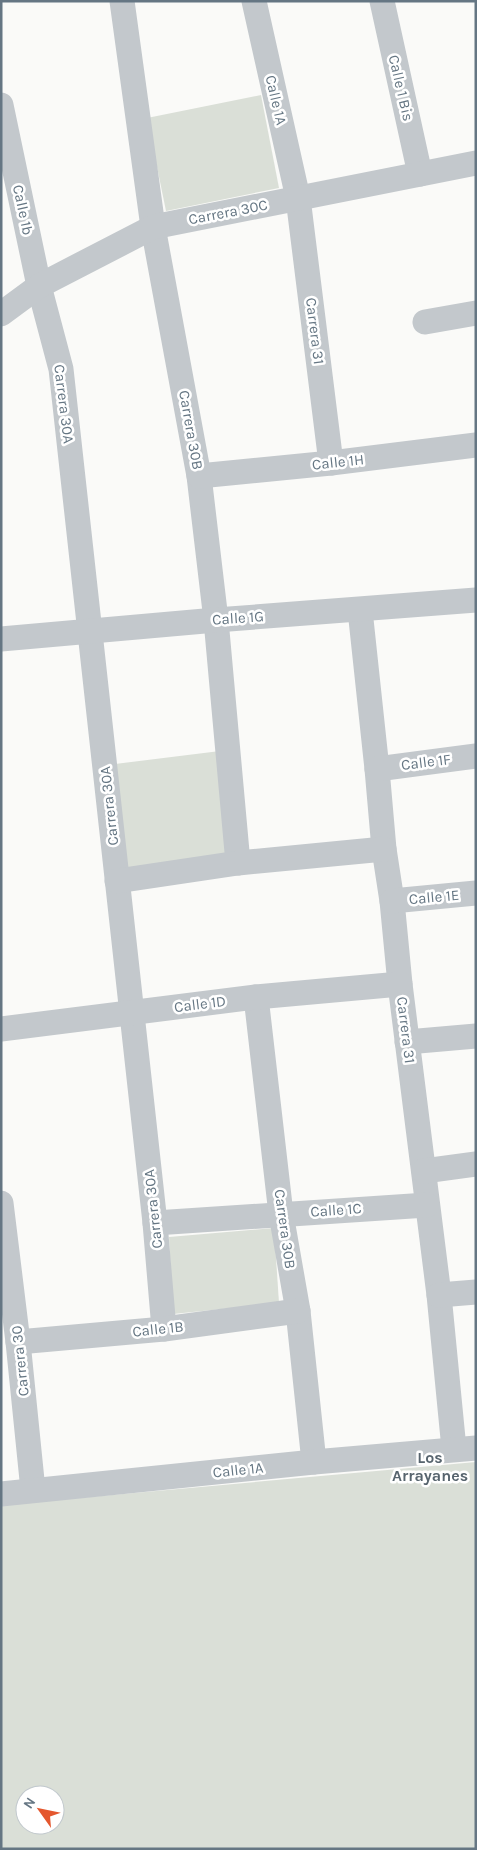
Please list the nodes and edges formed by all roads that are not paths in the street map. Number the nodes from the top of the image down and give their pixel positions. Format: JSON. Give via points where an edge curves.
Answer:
{"nodes":[{"id":1,"x":122,"y":1,"type":"edge"},
{"id":2,"x":254,"y":1,"type":"edge"},
{"id":3,"x":382,"y":1,"type":"edge"},
{"id":4,"x":1,"y":105,"type":"edge"},
{"id":5,"x":476,"y":162,"type":"edge"},
{"id":6,"x":420,"y":174,"type":"junction"},
{"id":7,"x":298,"y":198,"type":"junction"},
{"id":8,"x":153,"y":227,"type":"junction"},
{"id":9,"x":39,"y":286,"type":"junction"},
{"id":10,"x":476,"y":313,"type":"edge"},
{"id":11,"x":1,"y":314,"type":"edge"},
{"id":12,"x":425,"y":322,"type":"dead end"},
{"id":13,"x":476,"y":445,"type":"edge"},
{"id":14,"x":331,"y":463,"type":"junction"},
{"id":15,"x":199,"y":476,"type":"junction"},
{"id":16,"x":476,"y":600,"type":"edge"},
{"id":17,"x":360,"y":610,"type":"junction"},
{"id":18,"x":216,"y":620,"type":"junction"},
{"id":19,"x":89,"y":632,"type":"junction"},
{"id":20,"x":1,"y":639,"type":"edge"},
{"id":21,"x":476,"y":756,"type":"edge"},
{"id":22,"x":377,"y":768,"type":"junction"},
{"id":23,"x":384,"y":850,"type":"junction"},
{"id":24,"x":238,"y":863,"type":"junction"},
{"id":25,"x":117,"y":881,"type":"junction"},
{"id":26,"x":476,"y":893,"type":"edge"},
{"id":27,"x":392,"y":901,"type":"junction"},
{"id":28,"x":400,"y":984,"type":"junction"},
{"id":29,"x":256,"y":997,"type":"junction"},
{"id":30,"x":132,"y":1012,"type":"junction"},
{"id":31,"x":1,"y":1029,"type":"edge"},
{"id":32,"x":476,"y":1036,"type":"edge"},
{"id":33,"x":408,"y":1042,"type":"junction"},
{"id":34,"x":476,"y":1164,"type":"edge"},
{"id":35,"x":424,"y":1171,"type":"junction"},
{"id":36,"x":1,"y":1203,"type":"edge"},
{"id":37,"x":427,"y":1205,"type":"junction"},
{"id":38,"x":282,"y":1214,"type":"junction"},
{"id":39,"x":155,"y":1223,"type":"junction"},
{"id":40,"x":476,"y":1292,"type":"edge"},
{"id":41,"x":438,"y":1295,"type":"junction"},
{"id":42,"x":298,"y":1311,"type":"junction"},
{"id":43,"x":164,"y":1329,"type":"junction"},
{"id":44,"x":18,"y":1342,"type":"junction"},
{"id":45,"x":465,"y":1449,"type":"edge"},
{"id":46,"x":314,"y":1462,"type":"junction"},
{"id":47,"x":33,"y":1490,"type":"junction"},
{"id":48,"x":1,"y":1494,"type":"edge"}],
"edges":[{"from":1,"to":8,"type":"street","name":"Carrera 30B"},
{"from":2,"to":7,"type":"street","name":"Calle 1A"},
{"from":3,"to":6,"type":"street","name":"Calle 1 Bis"},
{"from":4,"to":9,"type":"street","name":"Calle 1b"},
{"from":5,"to":6,"type":"street","name":"Carrera 30C"},
{"from":6,"to":7,"type":"street","name":"Carrera 30C"},
{"from":7,"to":8,"type":"street","name":"Carrera 30C"},
{"from":7,"to":14,"type":"street","name":"Carrera 31"},
{"from":8,"to":9,"type":"street","name":"Carrera 30C"},
{"from":8,"to":15,"type":"street","name":"Carrera 30B"},
{"from":9,"to":11,"type":"street","name":"Carrera 30C"},
{"from":9,"to":19,"type":"street","name":"Carrera 30A","via":[[61,369]]},
{"from":10,"to":12,"type":"street"},
{"from":13,"to":14,"type":"street","name":"Calle 1H"},
{"from":14,"to":15,"type":"street","name":"Calle 1H"},
{"from":15,"to":18,"type":"street","name":"Carrera 30B"},
{"from":16,"to":17,"type":"street","name":"Calle 1G"},
{"from":17,"to":18,"type":"street","name":"Calle 1G"},
{"from":17,"to":22,"type":"street","name":"Carrera 31"},
{"from":18,"to":19,"type":"street","name":"Calle 1G"},
{"from":18,"to":24,"type":"street","name":"Carrera 30B"},
{"from":19,"to":20,"type":"street","name":"Calle 1G"},
{"from":19,"to":25,"type":"street","name":"Carrera 30A"},
{"from":21,"to":22,"type":"street","name":"Calle 1F"},
{"from":22,"to":23,"type":"street","name":"Carrera 31"},
{"from":23,"to":24,"type":"street"},
{"from":23,"to":27,"type":"street","name":"Carrera 31"},
{"from":24,"to":25,"type":"street"},
{"from":25,"to":30,"type":"street","name":"Carrera 30A"},
{"from":26,"to":27,"type":"street","name":"Calle 1E"},
{"from":27,"to":28,"type":"street","name":"Carrera 31"},
{"from":28,"to":29,"type":"street","name":"Calle 1D"},
{"from":28,"to":33,"type":"street","name":"Carrera 31"},
{"from":29,"to":30,"type":"street","name":"Calle 1D"},
{"from":29,"to":38,"type":"street","name":"Carrera 30B"},
{"from":30,"to":31,"type":"street","name":"Calle 1D"},
{"from":30,"to":39,"type":"street","name":"Carrera 30A"},
{"from":32,"to":33,"type":"street"},
{"from":33,"to":35,"type":"street","name":"Carrera 31"},
{"from":34,"to":35,"type":"street"},
{"from":35,"to":37,"type":"street","name":"Carrera 31"},
{"from":36,"to":44,"type":"street","name":"Carrera 30"},
{"from":37,"to":38,"type":"street","name":"Calle 1C"},
{"from":37,"to":41,"type":"street","name":"Carrera 31"},
{"from":38,"to":39,"type":"street","name":"Calle 1C"},
{"from":38,"to":42,"type":"street","name":"Carrera 30B"},
{"from":39,"to":43,"type":"street","name":"Carrera 30A"},
{"from":40,"to":41,"type":"street"},
{"from":41,"to":45,"type":"street","name":"Carrera 31"},
{"from":42,"to":43,"type":"street","name":"Calle 1B"},
{"from":42,"to":46,"type":"street","name":"Carrera 30B"},
{"from":43,"to":44,"type":"street","name":"Calle 1B"},
{"from":44,"to":47,"type":"street","name":"Carrera 30"},
{"from":45,"to":46,"type":"street","name":"Calle 1A"},
{"from":46,"to":47,"type":"street","name":"Calle 1A"},
{"from":47,"to":48,"type":"street","name":"Calle 1A"}]}
